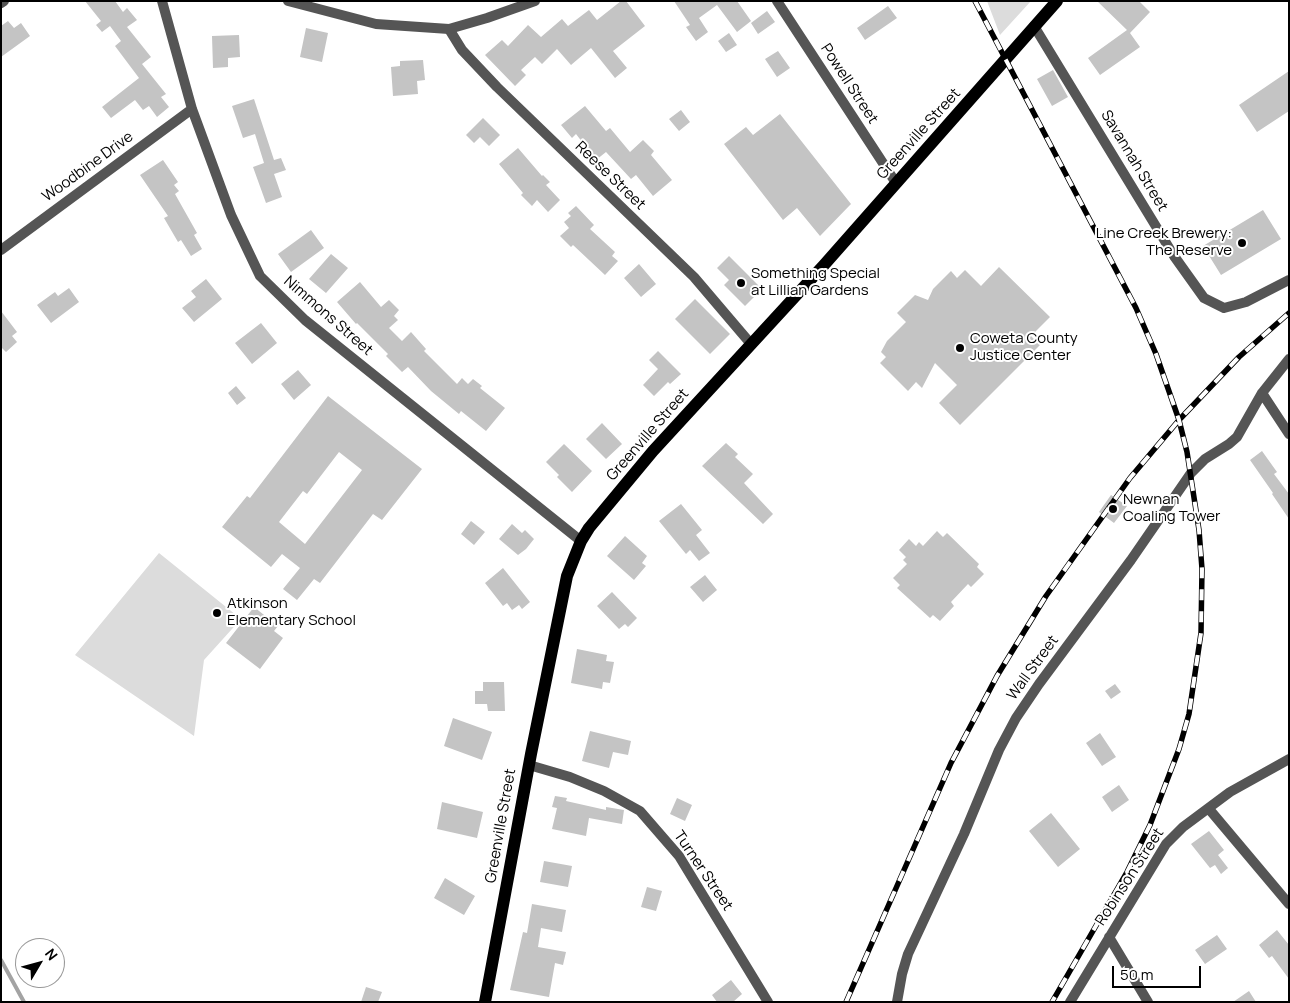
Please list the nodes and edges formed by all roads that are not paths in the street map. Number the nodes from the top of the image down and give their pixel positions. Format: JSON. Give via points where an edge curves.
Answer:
{"nodes":[{"id":1,"x":162,"y":1,"type":"edge"},
{"id":2,"x":288,"y":1,"type":"edge"},
{"id":3,"x":535,"y":1,"type":"edge"},
{"id":4,"x":777,"y":1,"type":"edge"},
{"id":5,"x":1057,"y":1,"type":"edge"},
{"id":6,"x":1034,"y":26,"type":"junction"},
{"id":7,"x":449,"y":29,"type":"junction"},
{"id":8,"x":192,"y":109,"type":"junction"},
{"id":9,"x":896,"y":183,"type":"junction"},
{"id":10,"x":1,"y":250,"type":"edge"},
{"id":11,"x":1289,"y":280,"type":"edge"},
{"id":12,"x":751,"y":344,"type":"junction"},
{"id":13,"x":1289,"y":358,"type":"edge"},
{"id":14,"x":1262,"y":394,"type":"junction"},
{"id":15,"x":1289,"y":434,"type":"edge"},
{"id":16,"x":581,"y":542,"type":"junction"},
{"id":17,"x":1289,"y":759,"type":"edge"},
{"id":18,"x":529,"y":765,"type":"junction"},
{"id":19,"x":1209,"y":808,"type":"junction"},
{"id":20,"x":1289,"y":904,"type":"edge"},
{"id":21,"x":1109,"y":937,"type":"junction"},
{"id":22,"x":486,"y":1002,"type":"edge"},
{"id":23,"x":768,"y":1002,"type":"edge"},
{"id":24,"x":897,"y":1002,"type":"edge"},
{"id":25,"x":1070,"y":1002,"type":"edge"},
{"id":26,"x":1148,"y":1002,"type":"edge"}],
"edges":[{"from":1,"to":8,"type":"street","name":"Nimmons Street"},
{"from":2,"to":7,"type":"street","via":[[376,24]]},
{"from":3,"to":7,"type":"street"},
{"from":4,"to":9,"type":"street","name":"Powell Street"},
{"from":5,"to":6,"type":"main road","name":"Greenville Street"},
{"from":6,"to":9,"type":"main road","name":"Greenville Street"},
{"from":6,"to":11,"type":"street","name":"Savannah Street","via":[[1174,256],[1204,298],[1224,308],[1246,302]]},
{"from":7,"to":12,"type":"street","name":"Reese Street","via":[[462,50],[497,87],[694,277]]},
{"from":8,"to":10,"type":"street","name":"Woodbine Drive"},
{"from":8,"to":16,"type":"street","name":"Nimmons Street","via":[[231,215],[260,276],[306,320]]},
{"from":9,"to":12,"type":"main road","name":"Greenville Street"},
{"from":12,"to":16,"type":"main road","name":"Greenville Street","via":[[653,451]]},
{"from":13,"to":14,"type":"street","name":"Wall Street"},
{"from":14,"to":15,"type":"street"},
{"from":14,"to":24,"type":"street","name":"Wall Street","via":[[1236,437],[1191,473],[1016,718],[908,954]]},
{"from":16,"to":18,"type":"main road","name":"Greenville Street","via":[[567,576]]},
{"from":17,"to":19,"type":"street","name":"Robinson Street","via":[[1230,792]]},
{"from":18,"to":22,"type":"main road","name":"Greenville Street"},
{"from":18,"to":23,"type":"street","name":"Turner Street","via":[[604,791],[640,811],[679,856]]},
{"from":19,"to":20,"type":"street"},
{"from":19,"to":21,"type":"street","name":"Robinson Street","via":[[1166,844]]},
{"from":21,"to":25,"type":"street","name":"Robinson Street"},
{"from":21,"to":26,"type":"street"}]}
